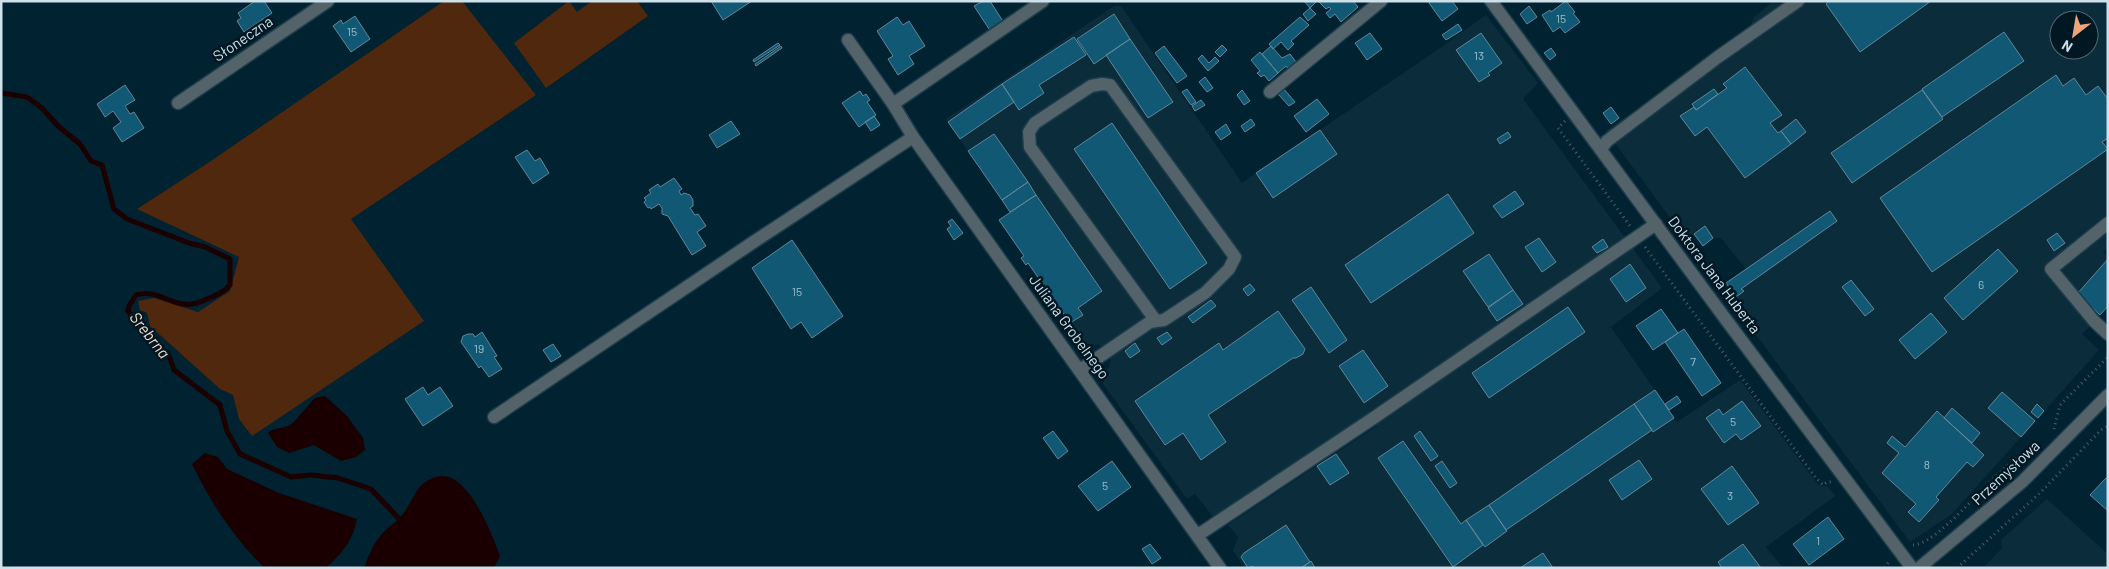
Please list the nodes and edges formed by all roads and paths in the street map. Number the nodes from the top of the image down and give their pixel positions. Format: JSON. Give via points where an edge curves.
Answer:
{"nodes":[{"id":1,"x":328,"y":1,"type":"edge"},
{"id":2,"x":1043,"y":1,"type":"edge"},
{"id":3,"x":1381,"y":1,"type":"edge"},
{"id":4,"x":1798,"y":1,"type":"edge"},
{"id":5,"x":1497,"y":3,"type":"edge"},
{"id":6,"x":848,"y":40,"type":"dead end"},
{"id":7,"x":1270,"y":92,"type":"dead end"},
{"id":8,"x":178,"y":103,"type":"dead end"},
{"id":9,"x":893,"y":104,"type":"junction"},
{"id":10,"x":1568,"y":118,"type":"dead end"},
{"id":11,"x":913,"y":137,"type":"junction"},
{"id":12,"x":1601,"y":149,"type":"junction"},
{"id":13,"x":2108,"y":223,"type":"edge"},
{"id":14,"x":1656,"y":224,"type":"junction"},
{"id":15,"x":1638,"y":238,"type":"junction"},
{"id":16,"x":1156,"y":321,"type":"junction"},
{"id":17,"x":2108,"y":334,"type":"edge"},
{"id":18,"x":2108,"y":357,"type":"edge"},
{"id":19,"x":1080,"y":370,"type":"junction"},
{"id":20,"x":2108,"y":396,"type":"edge"},
{"id":21,"x":494,"y":417,"type":"dead end"},
{"id":22,"x":2108,"y":426,"type":"edge"},
{"id":23,"x":2052,"y":436,"type":"dead end"},
{"id":24,"x":2047,"y":441,"type":"dead end"},
{"id":25,"x":1816,"y":478,"type":"dead end"},
{"id":26,"x":1198,"y":534,"type":"junction"},
{"id":27,"x":1909,"y":545,"type":"dead end"},
{"id":28,"x":1220,"y":568,"type":"edge"},
{"id":29,"x":1912,"y":568,"type":"edge"},
{"id":30,"x":1919,"y":568,"type":"edge"},
{"id":31,"x":1956,"y":568,"type":"edge"}],
"edges":[{"from":1,"to":8,"type":"street","name":"Słoneczna"},
{"from":2,"to":9,"type":"street"},
{"from":3,"to":7,"type":"street"},
{"from":4,"to":12,"type":"street","via":[[1718,57],[1607,141]]},
{"from":5,"to":12,"type":"street","name":"Doktora Jana Huberta"},
{"from":6,"to":9,"type":"street","name":"Juliana Grobelnego"},
{"from":9,"to":11,"type":"street","name":"Juliana Grobelnego"},
{"from":10,"to":15,"type":"path","via":[[1558,128]]},
{"from":11,"to":19,"type":"street","name":"Juliana Grobelnego"},
{"from":11,"to":21,"type":"street"},
{"from":12,"to":14,"type":"street","name":"Doktora Jana Huberta"},
{"from":13,"to":17,"type":"street","via":[[2051,270]]},
{"from":14,"to":15,"type":"street"},
{"from":14,"to":29,"type":"street","name":"Doktora Jana Huberta"},
{"from":15,"to":25,"type":"path"},
{"from":15,"to":26,"type":"street"},
{"from":16,"to":16,"type":"street","via":[[1164,320],[1205,293],[1229,269],[1235,257],[1110,85],[1096,84],[1035,122],[1029,132],[1030,147]]},
{"from":16,"to":19,"type":"street","via":[[1138,329]]},
{"from":18,"to":23,"type":"path","via":[[2060,405]]},
{"from":19,"to":26,"type":"street","name":"Juliana Grobelnego"},
{"from":20,"to":30,"type":"street","name":"Przemysłowa","via":[[2022,482]]},
{"from":22,"to":31,"type":"path"},
{"from":24,"to":27,"type":"path","via":[[2031,447],[2011,463],[1925,542]]},
{"from":26,"to":28,"type":"street","name":"Juliana Grobelnego"}]}
